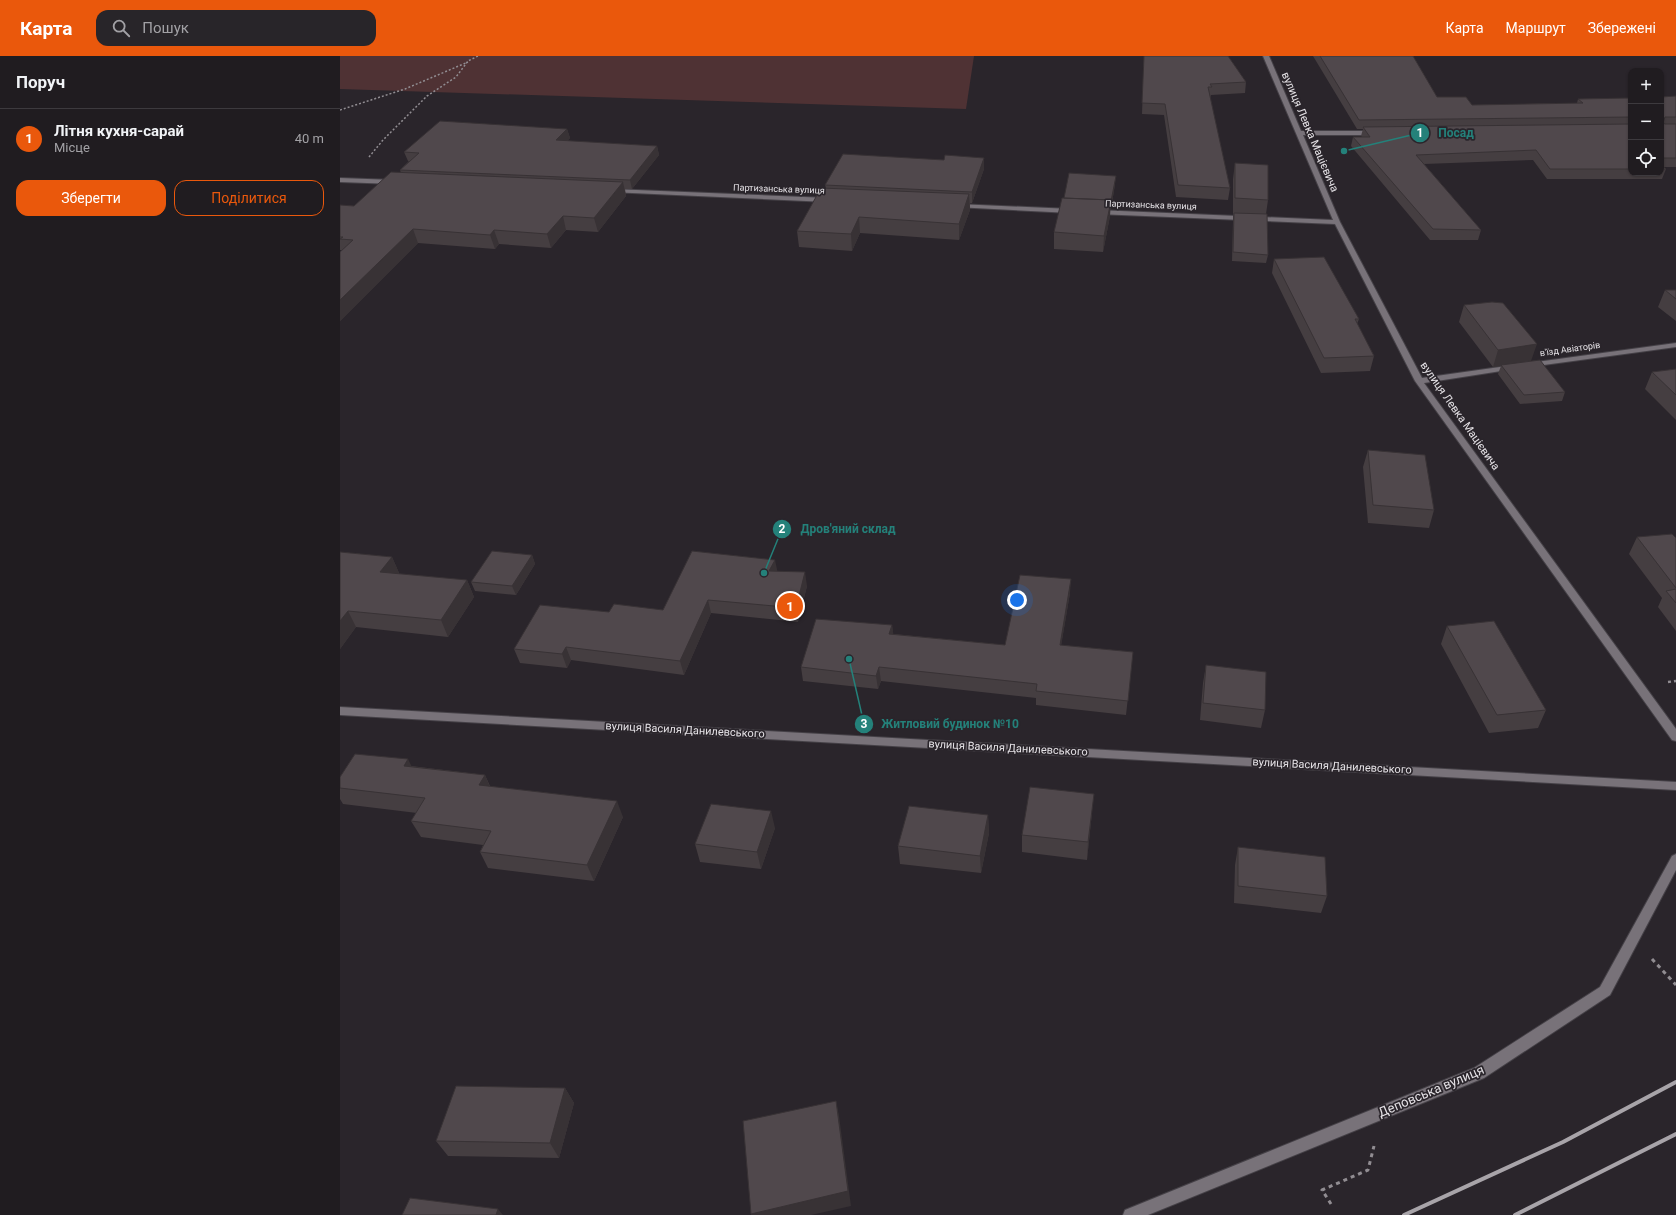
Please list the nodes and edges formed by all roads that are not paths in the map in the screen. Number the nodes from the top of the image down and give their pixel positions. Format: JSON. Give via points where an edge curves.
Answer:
{"nodes":[{"id":1,"x":1266,"y":56,"type":"edge"},
{"id":2,"x":1378,"y":132,"type":"edge"},
{"id":3,"x":1299,"y":133,"type":"junction"},
{"id":4,"x":343,"y":180,"type":"edge"},
{"id":5,"x":401,"y":182,"type":"edge"},
{"id":6,"x":340,"y":185,"type":"edge"},
{"id":7,"x":606,"y":191,"type":"edge"},
{"id":8,"x":836,"y":201,"type":"edge"},
{"id":9,"x":948,"y":206,"type":"edge"},
{"id":10,"x":1075,"y":211,"type":"edge"},
{"id":11,"x":1091,"y":212,"type":"edge"},
{"id":12,"x":1337,"y":222,"type":"junction"},
{"id":13,"x":1676,"y":345,"type":"edge"},
{"id":14,"x":1419,"y":381,"type":"junction"},
{"id":15,"x":340,"y":711,"type":"edge"},
{"id":16,"x":1676,"y":737,"type":"edge"},
{"id":17,"x":1676,"y":786,"type":"edge"},
{"id":18,"x":1676,"y":860,"type":"edge"},
{"id":19,"x":1130,"y":1215,"type":"edge"}],
"edges":[{"from":1,"to":3,"type":"street","name":"вулиця Левка Мацієвича"},
{"from":2,"to":3,"type":"street"},
{"from":3,"to":12,"type":"street","name":"вулиця Левка Мацієвича"},
{"from":4,"to":5,"type":"street"},
{"from":4,"to":6,"type":"street"},
{"from":7,"to":8,"type":"street","name":"Партизанська вулиця"},
{"from":9,"to":10,"type":"street"},
{"from":11,"to":12,"type":"street","name":"Партизанська вулиця"},
{"from":12,"to":14,"type":"street","name":"вулиця Левка Мацієвича"},
{"from":13,"to":14,"type":"street","name":"в'їзд Авіаторів"},
{"from":14,"to":16,"type":"street","name":"вулиця Левка Мацієвича"},
{"from":15,"to":17,"type":"street","name":"вулиця Василя Данилевського"},
{"from":18,"to":19,"type":"street","name":"Деповська вулиця","via":[[1605,991],[1479,1073]]}]}
